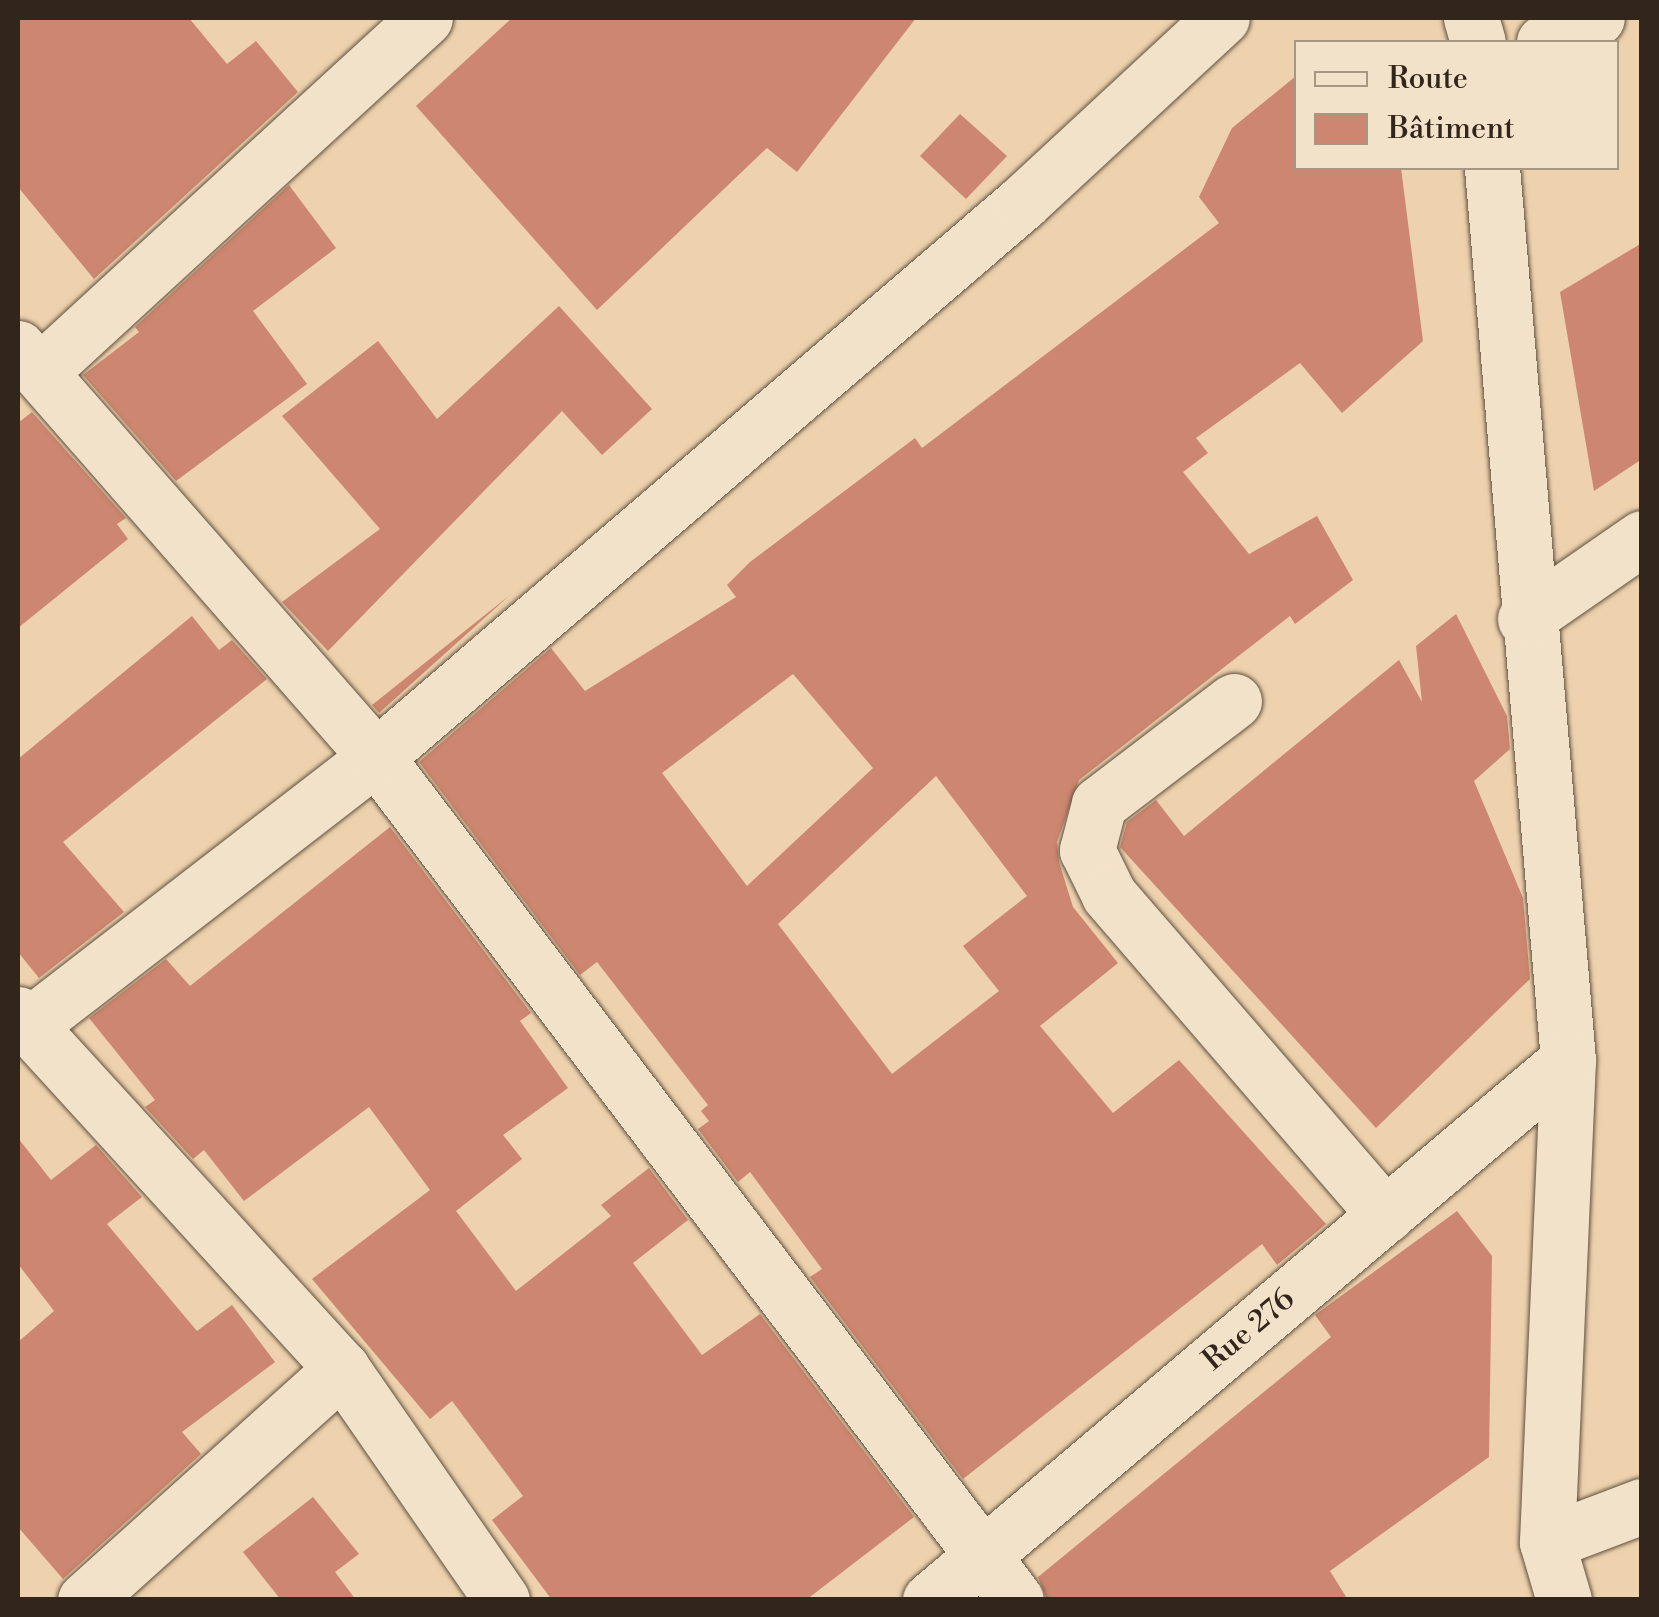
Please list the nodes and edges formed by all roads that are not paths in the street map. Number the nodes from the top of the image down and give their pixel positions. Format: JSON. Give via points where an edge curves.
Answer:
{"nodes":[{"id":1,"x":425,"y":18,"type":"edge"},
{"id":2,"x":1222,"y":18,"type":"edge"},
{"id":3,"x":1597,"y":18,"type":"edge"},
{"id":4,"x":1548,"y":40,"type":"edge"},
{"id":5,"x":1492,"y":170,"type":"edge"},
{"id":6,"x":30,"y":359,"type":"edge"},
{"id":7,"x":1642,"y":538,"type":"edge"},
{"id":8,"x":1525,"y":620,"type":"junction"},
{"id":9,"x":1234,"y":701,"type":"dead end"},
{"id":10,"x":376,"y":757,"type":"junction"},
{"id":11,"x":23,"y":1020,"type":"edge"},
{"id":12,"x":1568,"y":1060,"type":"junction"},
{"id":13,"x":1385,"y":1215,"type":"junction"},
{"id":14,"x":342,"y":1370,"type":"junction"},
{"id":15,"x":1642,"y":1506,"type":"edge"},
{"id":16,"x":1546,"y":1542,"type":"junction"},
{"id":17,"x":984,"y":1554,"type":"junction"},
{"id":18,"x":84,"y":1600,"type":"edge"},
{"id":19,"x":502,"y":1600,"type":"edge"},
{"id":20,"x":930,"y":1600,"type":"edge"},
{"id":21,"x":1016,"y":1600,"type":"edge"},
{"id":22,"x":1564,"y":1600,"type":"edge"}],
"edges":[{"from":1,"to":6,"type":"street"},
{"from":2,"to":10,"type":"street","via":[[1022,202]]},
{"from":3,"to":4,"type":"street"},
{"from":5,"to":8,"type":"street"},
{"from":6,"to":10,"type":"street"},
{"from":7,"to":8,"type":"street"},
{"from":8,"to":12,"type":"street"},
{"from":9,"to":13,"type":"street","via":[[1099,804],[1087,850],[1109,895]]},
{"from":10,"to":11,"type":"street"},
{"from":10,"to":17,"type":"street"},
{"from":11,"to":14,"type":"street"},
{"from":12,"to":13,"type":"street","name":"Rue 276"},
{"from":12,"to":16,"type":"street"},
{"from":13,"to":17,"type":"street","name":"Rue 276"},
{"from":14,"to":18,"type":"street"},
{"from":14,"to":19,"type":"street"},
{"from":15,"to":16,"type":"street"},
{"from":16,"to":22,"type":"street"},
{"from":17,"to":20,"type":"street","name":"Rue 276"},
{"from":17,"to":21,"type":"street"}]}
